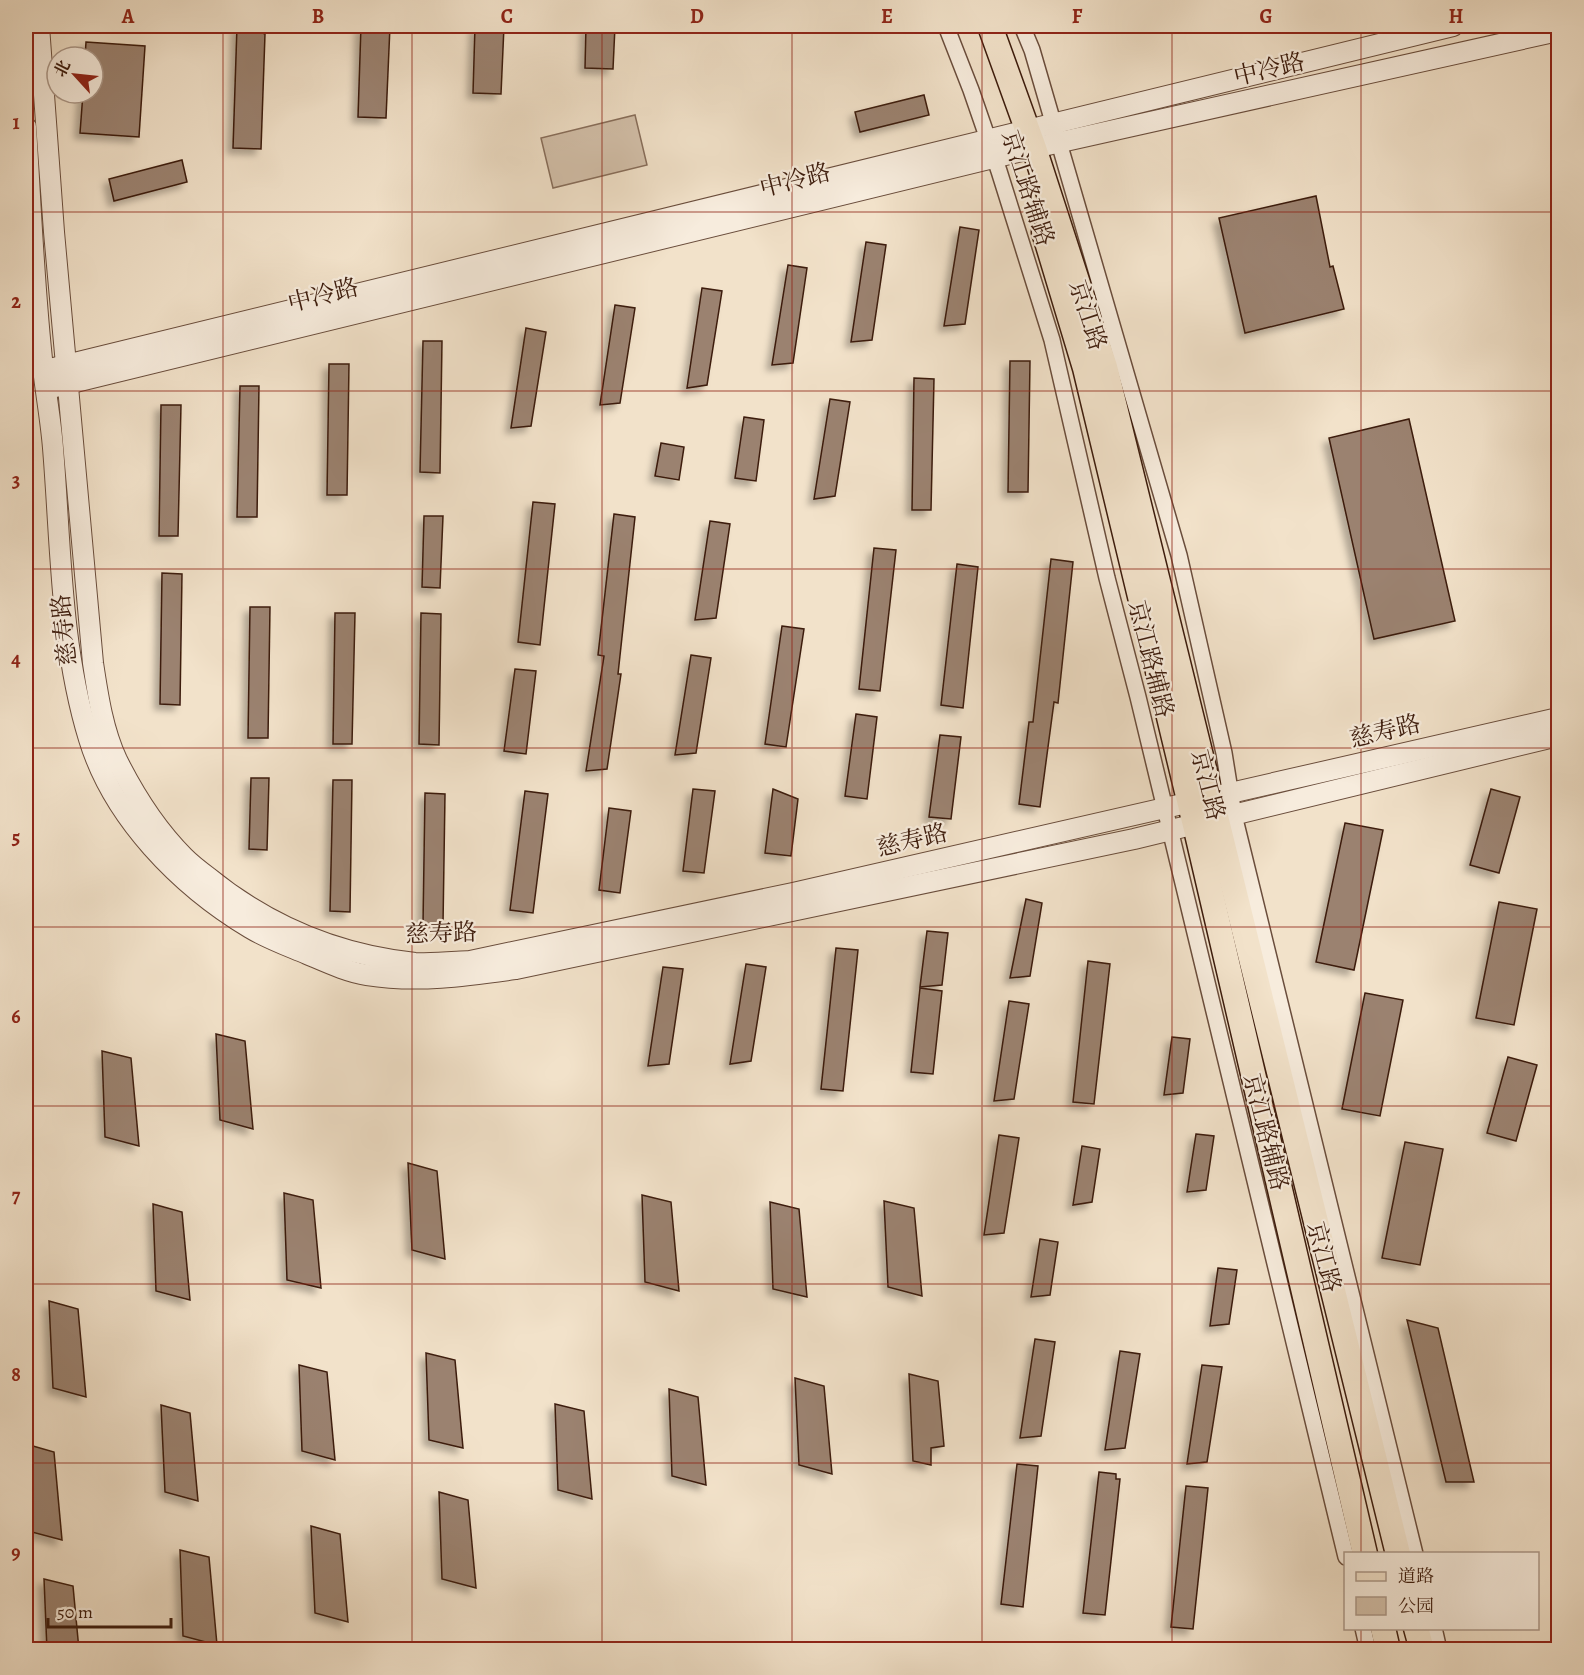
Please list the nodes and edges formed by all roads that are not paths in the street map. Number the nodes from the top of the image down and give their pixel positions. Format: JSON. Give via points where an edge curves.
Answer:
{"nodes":[{"id":1,"x":39,"y":26,"type":"edge"},
{"id":2,"x":946,"y":26,"type":"edge"},
{"id":3,"x":973,"y":26,"type":"edge"},
{"id":4,"x":990,"y":26,"type":"edge"},
{"id":5,"x":1022,"y":26,"type":"edge"},
{"id":6,"x":1454,"y":26,"type":"edge"},
{"id":7,"x":1558,"y":31,"type":"edge"},
{"id":8,"x":1054,"y":122,"type":"junction"},
{"id":9,"x":26,"y":128,"type":"edge"},
{"id":10,"x":987,"y":138,"type":"junction"},
{"id":11,"x":1023,"y":140,"type":"junction"},
{"id":12,"x":1060,"y":142,"type":"junction"},
{"id":13,"x":994,"y":158,"type":"junction"},
{"id":14,"x":67,"y":374,"type":"junction"},
{"id":15,"x":45,"y":380,"type":"junction"},
{"id":16,"x":1558,"y":718,"type":"edge"},
{"id":17,"x":1558,"y":736,"type":"edge"},
{"id":18,"x":1165,"y":808,"type":"junction"},
{"id":19,"x":1213,"y":809,"type":"junction"},
{"id":20,"x":1171,"y":831,"type":"junction"},
{"id":21,"x":1345,"y":1552,"type":"edge"},
{"id":22,"x":1365,"y":1552,"type":"edge"},
{"id":23,"x":1398,"y":1552,"type":"edge"},
{"id":24,"x":1414,"y":1552,"type":"edge"},
{"id":25,"x":1363,"y":1630,"type":"edge"},
{"id":26,"x":1383,"y":1630,"type":"edge"},
{"id":27,"x":1416,"y":1630,"type":"edge"},
{"id":28,"x":1434,"y":1630,"type":"edge"},
{"id":29,"x":1368,"y":1650,"type":"edge"},
{"id":30,"x":1388,"y":1650,"type":"edge"},
{"id":31,"x":1422,"y":1650,"type":"edge"},
{"id":32,"x":1439,"y":1650,"type":"edge"}],
"edges":[{"from":1,"to":14,"type":"street","name":"慈寿路"},
{"from":2,"to":10,"type":"street","name":"京江路辅路"},
{"from":3,"to":11,"type":"main road","name":"京江路"},
{"from":4,"to":11,"type":"main road","name":"京江路"},
{"from":5,"to":8,"type":"street","name":"京江路辅路"},
{"from":6,"to":8,"type":"street","name":"中冷路"},
{"from":7,"to":12,"type":"street","name":"中冷路"},
{"from":8,"to":11,"type":"street","name":"中冷路"},
{"from":8,"to":12,"type":"street","name":"京江路辅路"},
{"from":9,"to":15,"type":"street","name":"慈寿路"},
{"from":10,"to":11,"type":"street","name":"中冷路"},
{"from":10,"to":13,"type":"street","name":"京江路辅路"},
{"from":10,"to":14,"type":"street","name":"中冷路"},
{"from":11,"to":12,"type":"street","name":"中冷路"},
{"from":11,"to":13,"type":"street","name":"中冷路"},
{"from":11,"to":19,"type":"main road","name":"京江路","via":[[1105,367]]},
{"from":12,"to":19,"type":"street","name":"京江路辅路","via":[[1179,555],[1224,753]]},
{"from":13,"to":14,"type":"street","name":"中冷路"},
{"from":13,"to":18,"type":"street","name":"京江路辅路","via":[[1052,340]]},
{"from":14,"to":15,"type":"street","name":"中冷路"},
{"from":14,"to":18,"type":"street","name":"慈寿路","via":[[93,663],[100,707],[117,759],[159,828],[184,858],[255,911],[328,945],[418,963],[470,961],[794,893]]},
{"from":15,"to":20,"type":"street","name":"慈寿路","via":[[59,557],[73,664],[90,742],[112,794],[145,838],[218,907],[252,929],[327,963],[365,975],[422,980],[516,969]]},
{"from":16,"to":19,"type":"street","name":"慈寿路"},
{"from":17,"to":19,"type":"street","name":"慈寿路"},
{"from":18,"to":19,"type":"street","name":"慈寿路"},
{"from":18,"to":20,"type":"street","name":"京江路辅路"},
{"from":19,"to":20,"type":"street","name":"慈寿路"},
{"from":19,"to":22,"type":"main road","name":"京江路"},
{"from":19,"to":23,"type":"main road","name":"京江路"},
{"from":19,"to":24,"type":"street","name":"京江路辅路"},
{"from":20,"to":21,"type":"street","name":"京江路辅路"},
{"from":25,"to":29,"type":"street"},
{"from":26,"to":30,"type":"main road"},
{"from":27,"to":31,"type":"main road"},
{"from":28,"to":32,"type":"street"}]}
